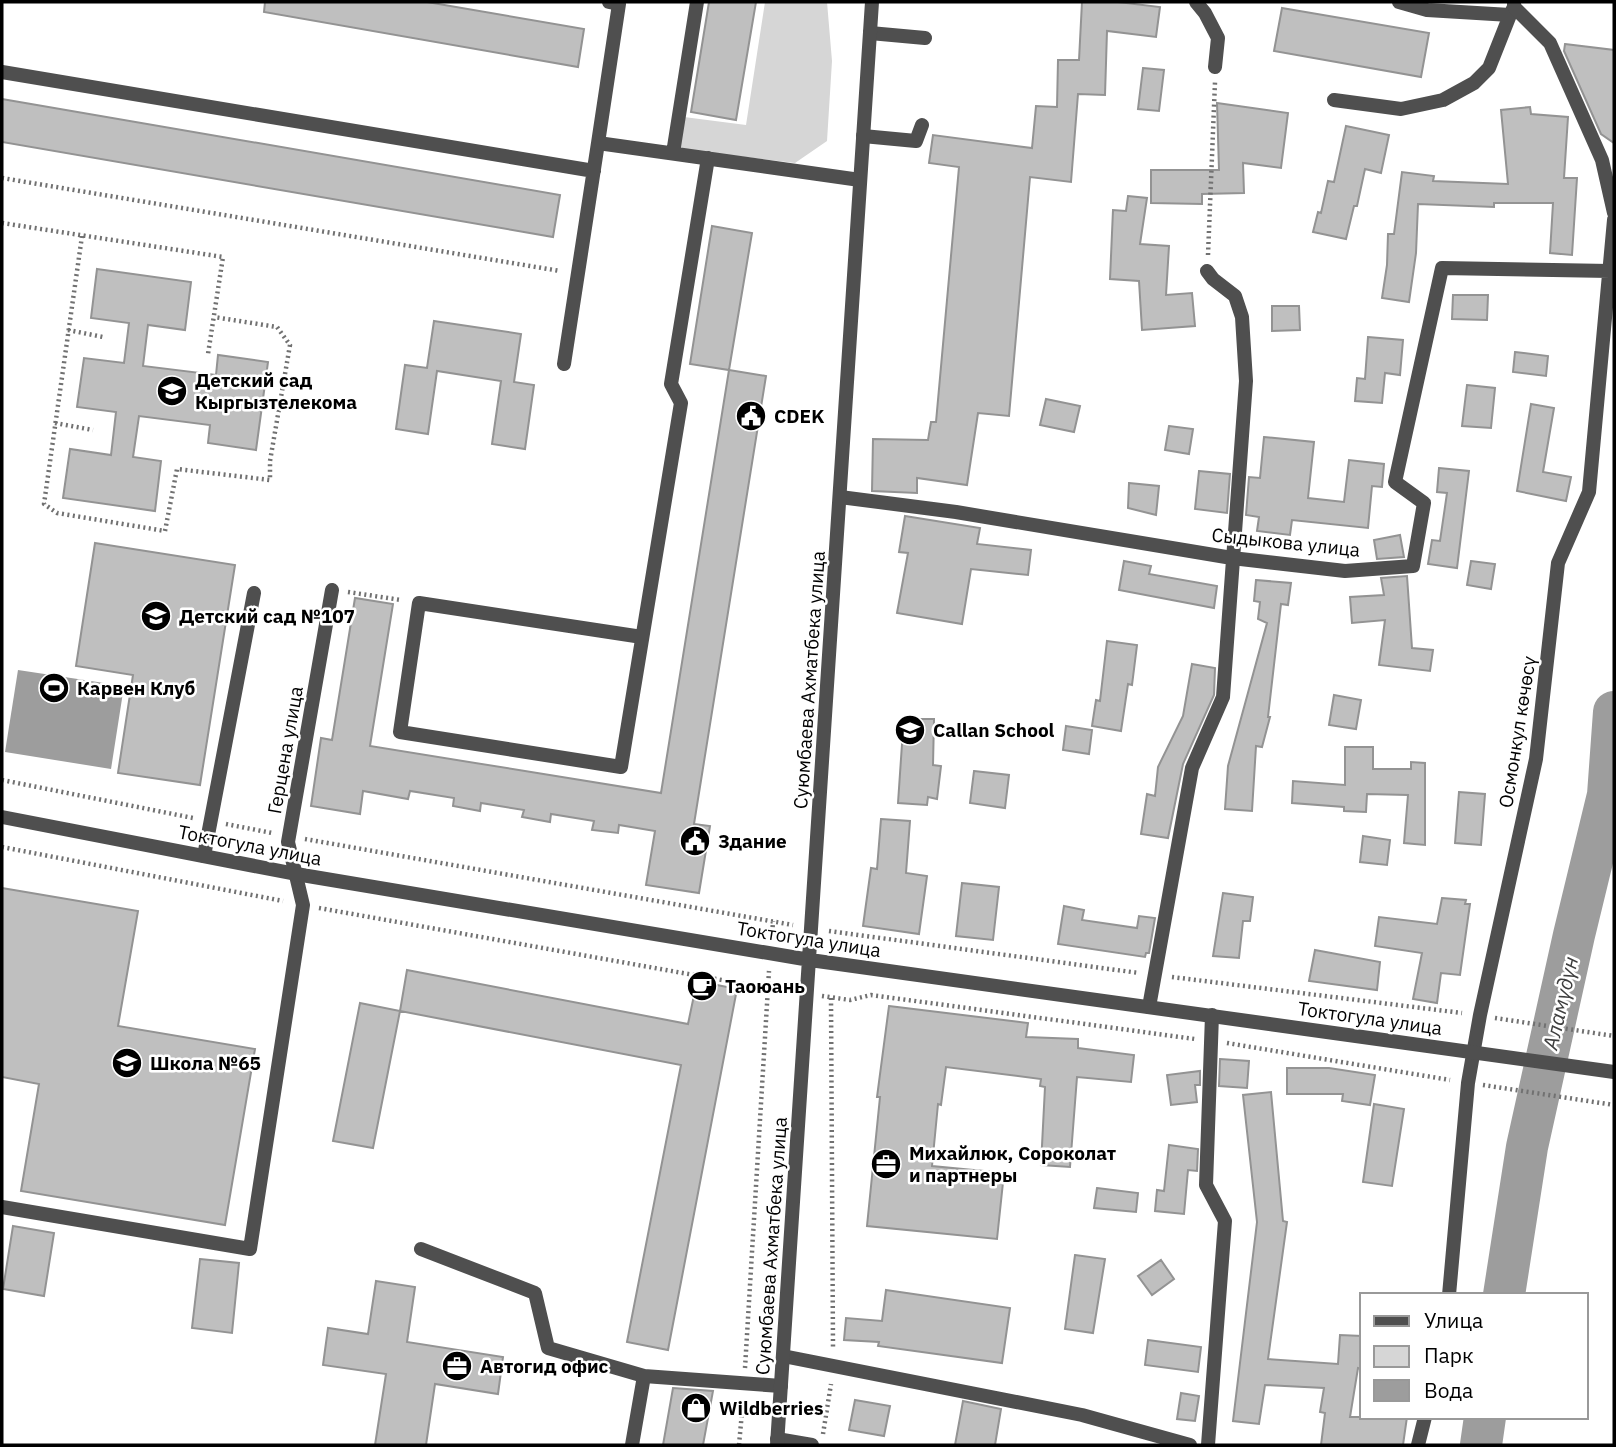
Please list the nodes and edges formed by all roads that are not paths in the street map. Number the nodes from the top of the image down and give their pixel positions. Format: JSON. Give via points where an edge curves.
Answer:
{"nodes":[{"id":1,"x":609,"y":2,"type":"edge"},
{"id":2,"x":696,"y":2,"type":"edge"},
{"id":3,"x":872,"y":2,"type":"edge"},
{"id":4,"x":1196,"y":2,"type":"edge"},
{"id":5,"x":1399,"y":2,"type":"edge"},
{"id":6,"x":1513,"y":8,"type":"edge"},
{"id":7,"x":870,"y":33,"type":"junction"},
{"id":8,"x":925,"y":37,"type":"dead end"},
{"id":9,"x":1215,"y":67,"type":"road end"},
{"id":10,"x":2,"y":72,"type":"edge"},
{"id":11,"x":1334,"y":100,"type":"dead end"},
{"id":12,"x":922,"y":125,"type":"dead end"},
{"id":13,"x":863,"y":136,"type":"junction"},
{"id":14,"x":598,"y":143,"type":"junction"},
{"id":15,"x":673,"y":153,"type":"junction"},
{"id":16,"x":708,"y":158,"type":"junction"},
{"id":17,"x":594,"y":171,"type":"junction"},
{"id":18,"x":860,"y":180,"type":"junction"},
{"id":19,"x":1614,"y":213,"type":"edge"},
{"id":20,"x":1614,"y":220,"type":"edge"},
{"id":21,"x":1207,"y":271,"type":"road end"},
{"id":22,"x":1609,"y":271,"type":"junction"},
{"id":23,"x":564,"y":364,"type":"dead end"},
{"id":24,"x":840,"y":497,"type":"junction"},
{"id":25,"x":1232,"y":558,"type":"junction"},
{"id":26,"x":332,"y":590,"type":"road end"},
{"id":27,"x":254,"y":593,"type":"dead end"},
{"id":28,"x":642,"y":637,"type":"junction"},
{"id":29,"x":2,"y":817,"type":"edge"},
{"id":30,"x":204,"y":856,"type":"junction"},
{"id":31,"x":296,"y":874,"type":"junction"},
{"id":32,"x":810,"y":960,"type":"junction"},
{"id":33,"x":1149,"y":1007,"type":"junction"},
{"id":34,"x":1212,"y":1015,"type":"junction"},
{"id":35,"x":1477,"y":1052,"type":"junction"},
{"id":36,"x":1614,"y":1072,"type":"edge"},
{"id":37,"x":2,"y":1207,"type":"edge"},
{"id":38,"x":421,"y":1249,"type":"dead end"},
{"id":39,"x":1450,"y":1293,"type":"edge"},
{"id":40,"x":783,"y":1356,"type":"junction"},
{"id":41,"x":645,"y":1376,"type":"junction"},
{"id":42,"x":781,"y":1386,"type":"junction"},
{"id":43,"x":1424,"y":1419,"type":"edge"},
{"id":44,"x":777,"y":1442,"type":"edge"},
{"id":45,"x":632,"y":1445,"type":"edge"},
{"id":46,"x":812,"y":1445,"type":"edge"},
{"id":47,"x":1190,"y":1445,"type":"edge"},
{"id":48,"x":1208,"y":1445,"type":"edge"},
{"id":49,"x":1418,"y":1445,"type":"edge"}],
"edges":[{"from":1,"to":14,"type":"street","via":[[620,4]]},
{"from":2,"to":15,"type":"street"},
{"from":3,"to":7,"type":"street","name":"Суюмбаева Ахматбека улица"},
{"from":4,"to":9,"type":"street","via":[[1218,38]]},
{"from":5,"to":6,"type":"street","via":[[1427,10]]},
{"from":6,"to":11,"type":"street","via":[[1489,68],[1474,83],[1443,100],[1401,109]]},
{"from":6,"to":19,"type":"street","via":[[1550,43],[1602,160]]},
{"from":7,"to":8,"type":"street"},
{"from":7,"to":13,"type":"street","name":"Суюмбаева Ахматбека улица"},
{"from":10,"to":17,"type":"street"},
{"from":12,"to":13,"type":"street","via":[[916,141]]},
{"from":13,"to":18,"type":"street","name":"Суюмбаева Ахматбека улица"},
{"from":14,"to":15,"type":"street"},
{"from":14,"to":17,"type":"street"},
{"from":15,"to":16,"type":"street"},
{"from":16,"to":18,"type":"street"},
{"from":16,"to":28,"type":"street","via":[[671,384],[681,404]]},
{"from":17,"to":23,"type":"street"},
{"from":18,"to":24,"type":"street","name":"Суюмбаева Ахматбека улица"},
{"from":20,"to":22,"type":"street","name":"Осмонкул көчөсү"},
{"from":21,"to":25,"type":"street","via":[[1235,296],[1242,317],[1246,381]]},
{"from":22,"to":25,"type":"street","name":"Сыдыкова улица","via":[[1442,268],[1395,482],[1424,503],[1413,566],[1345,571]]},
{"from":22,"to":35,"type":"street","name":"Осмонкул көчөсү","via":[[1589,492],[1558,563],[1536,759]]},
{"from":24,"to":25,"type":"street","name":"Сыдыкова улица"},
{"from":24,"to":32,"type":"street","name":"Суюмбаева Ахматбека улица"},
{"from":25,"to":33,"type":"street","via":[[1223,698],[1192,768]]},
{"from":26,"to":31,"type":"street","name":"Герцена улица","via":[[288,842]]},
{"from":27,"to":30,"type":"street"},
{"from":28,"to":28,"type":"street","via":[[621,767],[401,732],[419,603]]},
{"from":29,"to":30,"type":"street","name":"Токтогула улица"},
{"from":30,"to":31,"type":"street","name":"Токтогула улица"},
{"from":31,"to":32,"type":"street","name":"Токтогула улица"},
{"from":31,"to":37,"type":"street","name":"Герцена улица","via":[[303,905],[250,1249]]},
{"from":32,"to":33,"type":"street","name":"Токтогула улица"},
{"from":32,"to":40,"type":"street","name":"Суюмбаева Ахматбека улица"},
{"from":33,"to":34,"type":"street","name":"Токтогула улица"},
{"from":34,"to":35,"type":"street","name":"Токтогула улица"},
{"from":34,"to":48,"type":"street","via":[[1206,1185],[1225,1221]]},
{"from":35,"to":36,"type":"street","name":"Токтогула улица"},
{"from":35,"to":39,"type":"street","name":"Осмонкул көчөсү","via":[[1469,1083]]},
{"from":38,"to":41,"type":"street","via":[[535,1293],[548,1348]]},
{"from":40,"to":42,"type":"street","name":"Суюмбаева Ахматбека улица"},
{"from":40,"to":47,"type":"street","via":[[1082,1415]]},
{"from":41,"to":42,"type":"street"},
{"from":41,"to":45,"type":"street"},
{"from":42,"to":44,"type":"street","name":"Суюмбаева Ахматбека улица"},
{"from":43,"to":49,"type":"street"},
{"from":44,"to":46,"type":"street"}]}
